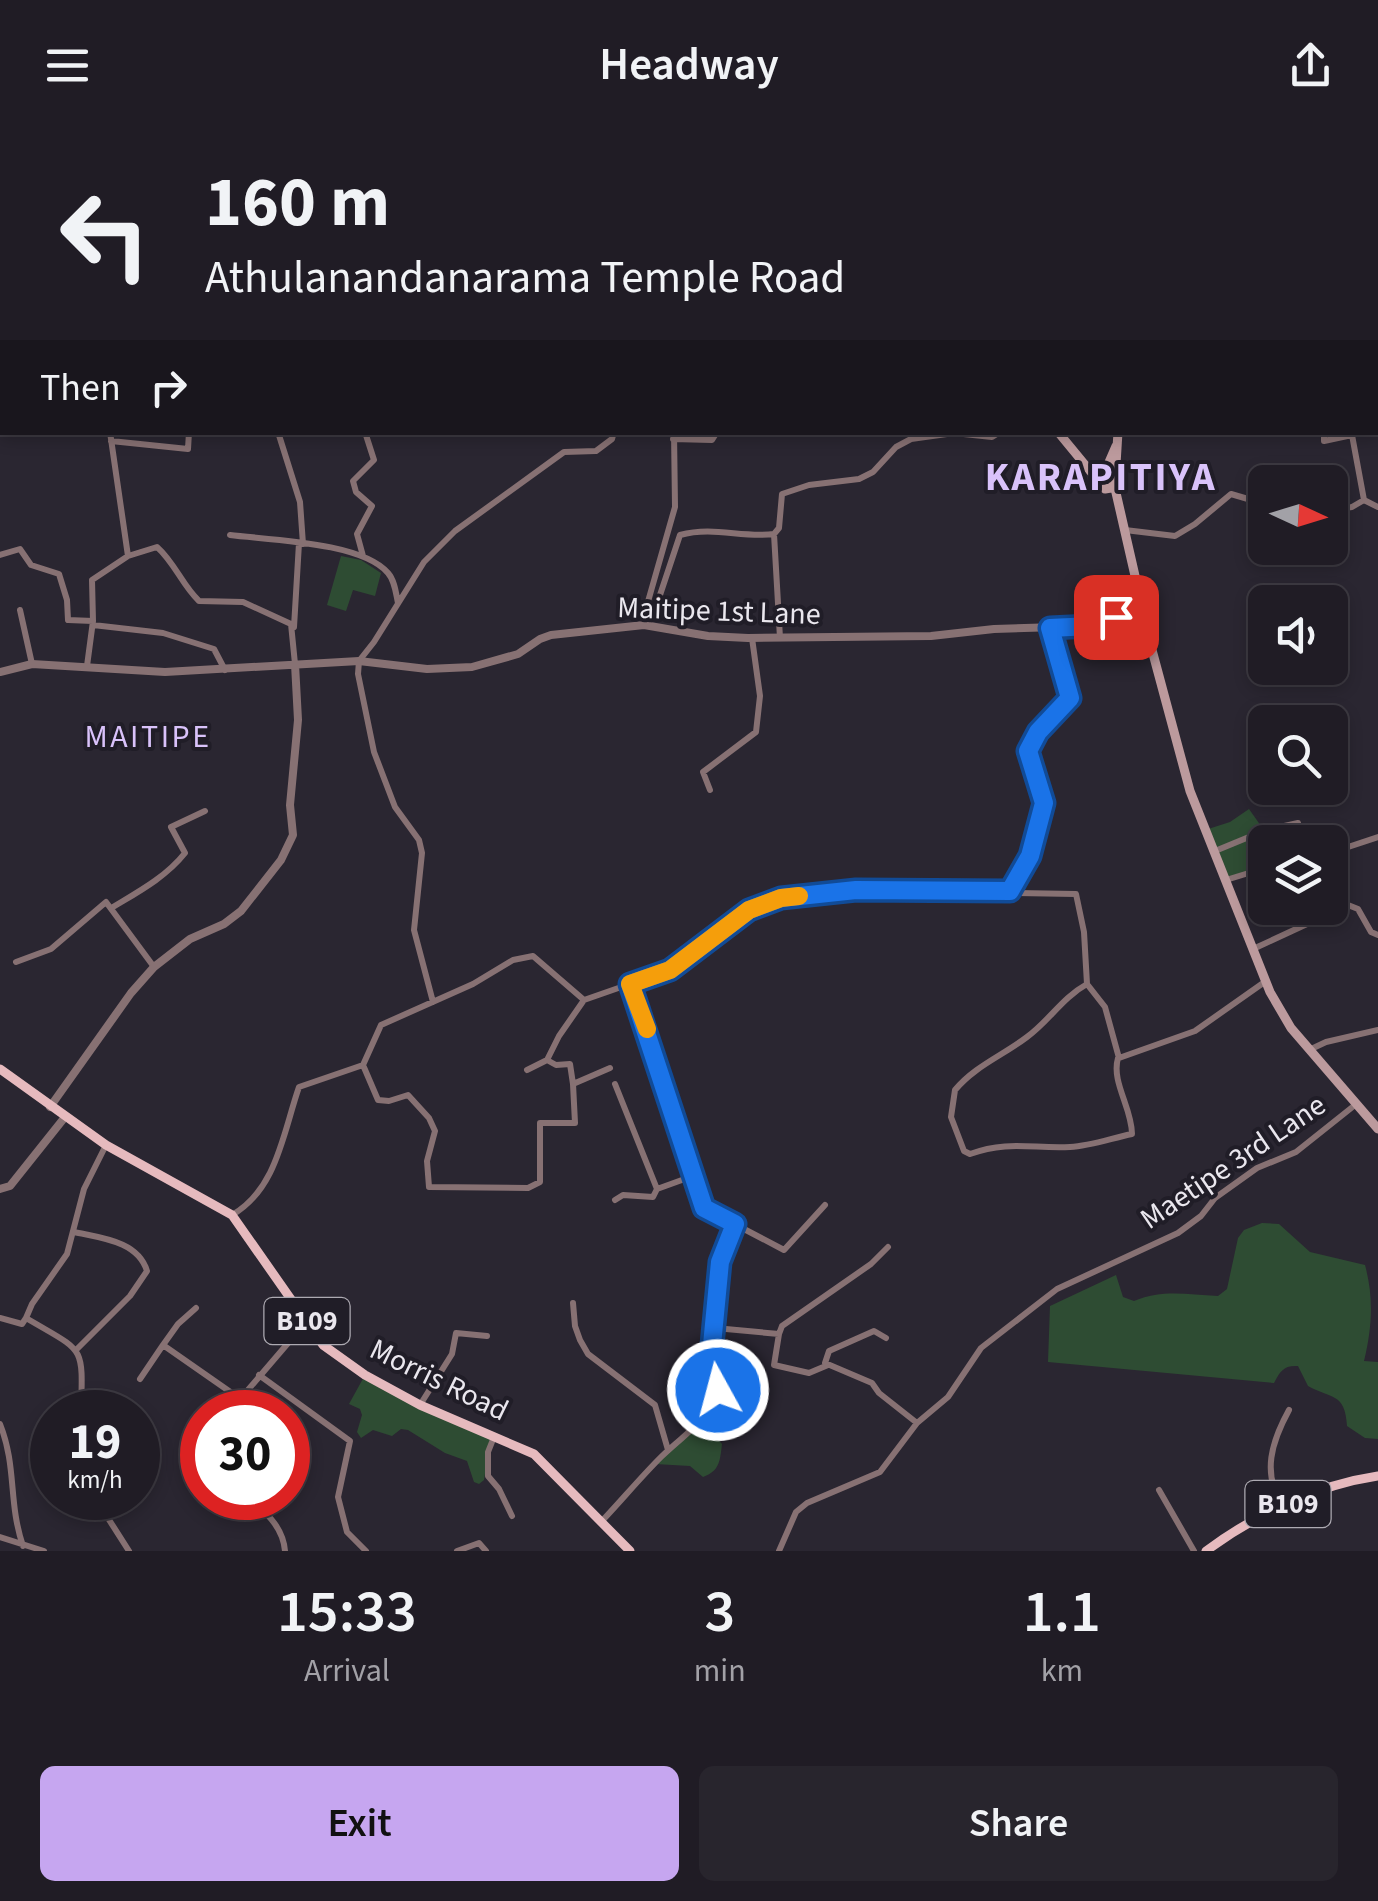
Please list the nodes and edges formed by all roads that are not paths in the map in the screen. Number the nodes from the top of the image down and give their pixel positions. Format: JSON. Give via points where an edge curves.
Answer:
{"nodes":[{"id":1,"x":153,"y":435,"type":"edge"},
{"id":2,"x":189,"y":435,"type":"edge"},
{"id":3,"x":279,"y":435,"type":"edge"},
{"id":4,"x":366,"y":435,"type":"edge"},
{"id":5,"x":611,"y":435,"type":"edge"},
{"id":6,"x":716,"y":435,"type":"edge"},
{"id":7,"x":940,"y":435,"type":"edge"},
{"id":8,"x":1060,"y":435,"type":"edge"},
{"id":9,"x":1117,"y":435,"type":"edge"},
{"id":10,"x":1324,"y":435,"type":"edge"},
{"id":11,"x":1351,"y":435,"type":"edge"},
{"id":12,"x":1355,"y":435,"type":"edge"},
{"id":13,"x":674,"y":436,"type":"edge"},
{"id":14,"x":110,"y":437,"type":"edge"},
{"id":15,"x":152,"y":444,"type":"junction"},
{"id":16,"x":1114,"y":451,"type":"junction"},
{"id":17,"x":1082,"y":461,"type":"junction"},
{"id":18,"x":1108,"y":481,"type":"junction"},
{"id":19,"x":1248,"y":499,"type":"edge"},
{"id":20,"x":1364,"y":500,"type":"junction"},
{"id":21,"x":1348,"y":507,"type":"edge"},
{"id":22,"x":1378,"y":507,"type":"edge"},
{"id":23,"x":1124,"y":530,"type":"junction"},
{"id":24,"x":774,"y":534,"type":"junction"},
{"id":25,"x":230,"y":535,"type":"dead end"},
{"id":26,"x":301,"y":544,"type":"junction"},
{"id":27,"x":0,"y":555,"type":"edge"},
{"id":28,"x":128,"y":556,"type":"junction"},
{"id":29,"x":363,"y":556,"type":"junction"},
{"id":30,"x":398,"y":603,"type":"junction"},
{"id":31,"x":1142,"y":604,"type":"junction"},
{"id":32,"x":20,"y":610,"type":"dead end"},
{"id":33,"x":93,"y":623,"type":"junction"},
{"id":34,"x":644,"y":625,"type":"junction"},
{"id":35,"x":1050,"y":628,"type":"junction"},
{"id":36,"x":294,"y":633,"type":"junction"},
{"id":37,"x":752,"y":638,"type":"junction"},
{"id":38,"x":780,"y":638,"type":"junction"},
{"id":39,"x":359,"y":660,"type":"junction"},
{"id":40,"x":32,"y":664,"type":"junction"},
{"id":41,"x":295,"y":664,"type":"junction"},
{"id":42,"x":87,"y":666,"type":"junction"},
{"id":43,"x":225,"y":670,"type":"junction"},
{"id":44,"x":0,"y":672,"type":"edge"},
{"id":45,"x":710,"y":790,"type":"dead end"},
{"id":46,"x":205,"y":811,"type":"dead end"},
{"id":47,"x":1298,"y":823,"type":"dead end"},
{"id":48,"x":1378,"y":837,"type":"edge"},
{"id":49,"x":1348,"y":847,"type":"edge"},
{"id":50,"x":1215,"y":851,"type":"junction"},
{"id":51,"x":1248,"y":873,"type":"edge"},
{"id":52,"x":1226,"y":880,"type":"junction"},
{"id":53,"x":1010,"y":891,"type":"junction"},
{"id":54,"x":112,"y":907,"type":"junction"},
{"id":55,"x":1378,"y":934,"type":"edge"},
{"id":56,"x":1254,"y":949,"type":"junction"},
{"id":57,"x":16,"y":962,"type":"dead end"},
{"id":58,"x":154,"y":967,"type":"junction"},
{"id":59,"x":1266,"y":981,"type":"junction"},
{"id":60,"x":1087,"y":984,"type":"junction"},
{"id":61,"x":629,"y":985,"type":"junction"},
{"id":62,"x":584,"y":1000,"type":"junction"},
{"id":63,"x":433,"y":1002,"type":"junction"},
{"id":64,"x":1378,"y":1030,"type":"edge"},
{"id":65,"x":646,"y":1037,"type":"dead end"},
{"id":66,"x":1309,"y":1050,"type":"junction"},
{"id":67,"x":1119,"y":1058,"type":"junction"},
{"id":68,"x":548,"y":1060,"type":"junction"},
{"id":69,"x":362,"y":1065,"type":"junction"},
{"id":70,"x":610,"y":1068,"type":"dead end"},
{"id":71,"x":0,"y":1069,"type":"edge"},
{"id":72,"x":526,"y":1070,"type":"dead end"},
{"id":73,"x":573,"y":1084,"type":"junction"},
{"id":74,"x":615,"y":1084,"type":"dead end"},
{"id":75,"x":1355,"y":1105,"type":"junction"},
{"id":76,"x":50,"y":1107,"type":"junction"},
{"id":77,"x":65,"y":1117,"type":"junction"},
{"id":78,"x":1378,"y":1130,"type":"edge"},
{"id":79,"x":106,"y":1145,"type":"junction"},
{"id":80,"x":693,"y":1176,"type":"junction"},
{"id":81,"x":656,"y":1189,"type":"junction"},
{"id":82,"x":0,"y":1190,"type":"edge"},
{"id":83,"x":614,"y":1200,"type":"dead end"},
{"id":84,"x":825,"y":1205,"type":"dead end"},
{"id":85,"x":232,"y":1215,"type":"junction"},
{"id":86,"x":735,"y":1224,"type":"junction"},
{"id":87,"x":74,"y":1232,"type":"junction"},
{"id":88,"x":888,"y":1247,"type":"dead end"},
{"id":89,"x":573,"y":1303,"type":"dead end"},
{"id":90,"x":196,"y":1308,"type":"dead end"},
{"id":91,"x":0,"y":1318,"type":"edge"},
{"id":92,"x":26,"y":1318,"type":"junction"},
{"id":93,"x":310,"y":1325,"type":"junction"},
{"id":94,"x":715,"y":1328,"type":"junction"},
{"id":95,"x":779,"y":1334,"type":"junction"},
{"id":96,"x":487,"y":1336,"type":"dead end"},
{"id":97,"x":886,"y":1338,"type":"dead end"},
{"id":98,"x":163,"y":1345,"type":"junction"},
{"id":99,"x":77,"y":1349,"type":"junction"},
{"id":100,"x":828,"y":1365,"type":"junction"},
{"id":101,"x":258,"y":1376,"type":"junction"},
{"id":102,"x":140,"y":1379,"type":"dead end"},
{"id":103,"x":81,"y":1390,"type":"edge"},
{"id":104,"x":227,"y":1390,"type":"edge"},
{"id":105,"x":245,"y":1390,"type":"edge"},
{"id":106,"x":420,"y":1405,"type":"junction"},
{"id":107,"x":1289,"y":1410,"type":"dead end"},
{"id":108,"x":917,"y":1423,"type":"junction"},
{"id":109,"x":0,"y":1424,"type":"edge"},
{"id":110,"x":495,"y":1436,"type":"junction"},
{"id":111,"x":668,"y":1451,"type":"junction"},
{"id":112,"x":1378,"y":1476,"type":"edge"},
{"id":113,"x":1158,"y":1490,"type":"dead end"},
{"id":114,"x":1284,"y":1506,"type":"junction"},
{"id":115,"x":512,"y":1516,"type":"dead end"},
{"id":116,"x":109,"y":1520,"type":"edge"},
{"id":117,"x":272,"y":1520,"type":"edge"},
{"id":118,"x":601,"y":1522,"type":"junction"},
{"id":119,"x":0,"y":1537,"type":"edge"},
{"id":120,"x":23,"y":1546,"type":"junction"},
{"id":121,"x":44,"y":1551,"type":"edge"},
{"id":122,"x":130,"y":1551,"type":"edge"},
{"id":123,"x":285,"y":1551,"type":"edge"},
{"id":124,"x":366,"y":1551,"type":"edge"},
{"id":125,"x":458,"y":1551,"type":"edge"},
{"id":126,"x":486,"y":1551,"type":"edge"},
{"id":127,"x":630,"y":1551,"type":"edge"},
{"id":128,"x":779,"y":1551,"type":"edge"},
{"id":129,"x":1194,"y":1551,"type":"edge"},
{"id":130,"x":1206,"y":1551,"type":"edge"}],
"edges":[{"from":1,"to":15,"type":"street"},
{"from":2,"to":15,"type":"street","via":[[188,449]]},
{"from":3,"to":26,"type":"street","via":[[300,502]]},
{"from":4,"to":29,"type":"street","via":[[374,460],[353,481],[372,506],[357,534]]},
{"from":5,"to":30,"type":"street","via":[[596,451],[564,452],[454,530]]},
{"from":6,"to":13,"type":"street"},
{"from":7,"to":24,"type":"street","via":[[911,439],[859,478],[782,494]]},
{"from":8,"to":17,"type":"main road"},
{"from":9,"to":16,"type":"main road"},
{"from":10,"to":11,"type":"street","via":[[1324,441]]},
{"from":12,"to":20,"type":"street"},
{"from":13,"to":34,"type":"street","via":[[675,507]]},
{"from":14,"to":15,"type":"street"},
{"from":14,"to":28,"type":"street"},
{"from":16,"to":17,"type":"main road","via":[[1102,462]]},
{"from":16,"to":18,"type":"main road"},
{"from":17,"to":18,"type":"main road"},
{"from":18,"to":23,"type":"main road"},
{"from":19,"to":23,"type":"street","via":[[1231,494],[1175,536]]},
{"from":20,"to":21,"type":"street"},
{"from":20,"to":22,"type":"street"},
{"from":23,"to":31,"type":"main road"},
{"from":24,"to":34,"type":"street","via":[[703,529],[680,536]]},
{"from":24,"to":38,"type":"street"},
{"from":25,"to":26,"type":"street"},
{"from":26,"to":29,"type":"street"},
{"from":26,"to":36,"type":"street"},
{"from":27,"to":33,"type":"street","via":[[20,549],[31,566],[59,574],[68,620]]},
{"from":28,"to":33,"type":"street","via":[[92,580]]},
{"from":28,"to":36,"type":"street","via":[[156,548],[199,601],[243,602],[290,624]]},
{"from":29,"to":30,"type":"street","via":[[388,573]]},
{"from":30,"to":39,"type":"street"},
{"from":31,"to":35,"type":"street","name":"Maitipe 1st Lane","via":[[1091,626]]},
{"from":31,"to":50,"type":"main road","via":[[1183,767]]},
{"from":32,"to":40,"type":"street"},
{"from":33,"to":42,"type":"street"},
{"from":33,"to":43,"type":"street","via":[[163,632],[214,649]]},
{"from":34,"to":37,"type":"street","name":"Maitipe 1st Lane"},
{"from":34,"to":39,"type":"street","name":"Maitipe 1st Lane","via":[[540,638],[518,654],[472,667]]},
{"from":35,"to":38,"type":"street","name":"Maitipe 1st Lane"},
{"from":35,"to":53,"type":"street","via":[[1070,698],[1028,751],[1044,803],[1030,856]]},
{"from":36,"to":41,"type":"street"},
{"from":37,"to":38,"type":"street","name":"Maitipe 1st Lane"},
{"from":37,"to":45,"type":"street","via":[[760,696],[756,732],[703,772]]},
{"from":39,"to":41,"type":"street","name":"Maitipe 1st Lane"},
{"from":39,"to":63,"type":"street","via":[[374,752],[422,853],[414,930]]},
{"from":40,"to":42,"type":"street","name":"Maitipe 1st Lane"},
{"from":40,"to":44,"type":"street","name":"Maitipe 1st Lane"},
{"from":41,"to":43,"type":"street","name":"Maitipe 1st Lane"},
{"from":41,"to":58,"type":"street","via":[[293,835],[241,911]]},
{"from":42,"to":43,"type":"street","name":"Maitipe 1st Lane"},
{"from":46,"to":54,"type":"street","via":[[171,827],[185,853],[178,862]]},
{"from":47,"to":50,"type":"street"},
{"from":48,"to":49,"type":"street"},
{"from":50,"to":52,"type":"main road"},
{"from":51,"to":52,"type":"street"},
{"from":52,"to":56,"type":"main road"},
{"from":53,"to":60,"type":"street","via":[[1076,894]]},
{"from":53,"to":61,"type":"street","via":[[856,890],[781,898],[749,910],[670,970]]},
{"from":54,"to":57,"type":"street","via":[[106,902],[51,949]]},
{"from":54,"to":58,"type":"street"},
{"from":55,"to":56,"type":"street","via":[[1348,905]]},
{"from":56,"to":59,"type":"main road"},
{"from":58,"to":76,"type":"street"},
{"from":59,"to":66,"type":"main road"},
{"from":59,"to":67,"type":"street","via":[[1195,1031]]},
{"from":60,"to":67,"type":"street","via":[[1105,1007]]},
{"from":60,"to":67,"type":"street","via":[[954,1090],[951,1117],[964,1152],[1020,1142],[1074,1147],[1132,1134],[1114,1072]]},
{"from":61,"to":62,"type":"street"},
{"from":61,"to":65,"type":"street"},
{"from":61,"to":80,"type":"street"},
{"from":62,"to":63,"type":"street","via":[[533,956]]},
{"from":62,"to":68,"type":"street"},
{"from":63,"to":69,"type":"street","via":[[381,1025]]},
{"from":64,"to":66,"type":"street"},
{"from":66,"to":75,"type":"main road"},
{"from":68,"to":72,"type":"street"},
{"from":68,"to":73,"type":"street","via":[[570,1064]]},
{"from":69,"to":73,"type":"street","via":[[378,1100],[408,1095],[428,1118],[435,1131],[429,1188],[528,1188],[540,1182],[540,1123],[575,1122]]},
{"from":69,"to":85,"type":"street","via":[[298,1087],[266,1186]]},
{"from":70,"to":73,"type":"street"},
{"from":71,"to":76,"type":"main road","name":"Morris Road","number":"B109"},
{"from":74,"to":81,"type":"street"},
{"from":75,"to":78,"type":"main road"},
{"from":75,"to":108,"type":"street","name":"Maetipe 3rd Lane","via":[[1296,1152],[1257,1168],[1215,1198],[1178,1233],[1056,1289],[980,1348],[948,1397]]},
{"from":76,"to":77,"type":"main road","name":"Morris Road","number":"B109"},
{"from":77,"to":79,"type":"main road","name":"Morris Road","number":"B109"},
{"from":77,"to":82,"type":"street"},
{"from":79,"to":85,"type":"main road","name":"Morris Road","number":"B109"},
{"from":79,"to":87,"type":"street","via":[[84,1188]]},
{"from":80,"to":81,"type":"street"},
{"from":80,"to":86,"type":"street","via":[[704,1208]]},
{"from":81,"to":83,"type":"street","via":[[653,1197]]},
{"from":84,"to":86,"type":"street","via":[[784,1250]]},
{"from":85,"to":93,"type":"main road","name":"Morris Road","number":"B109"},
{"from":86,"to":94,"type":"street","via":[[720,1262]]},
{"from":87,"to":92,"type":"street"},
{"from":87,"to":99,"type":"street","via":[[122,1243],[147,1271]]},
{"from":88,"to":95,"type":"street"},
{"from":89,"to":111,"type":"street","via":[[574,1326],[588,1354],[655,1405]]},
{"from":90,"to":98,"type":"street"},
{"from":91,"to":92,"type":"street","via":[[22,1324]]},
{"from":92,"to":99,"type":"street"},
{"from":93,"to":101,"type":"street"},
{"from":93,"to":106,"type":"main road","name":"Morris Road","number":"B109","via":[[338,1357]]},
{"from":94,"to":95,"type":"street"},
{"from":94,"to":111,"type":"street","via":[[712,1356],[721,1369],[715,1401],[697,1428]]},
{"from":95,"to":100,"type":"street","via":[[774,1365],[809,1374]]},
{"from":96,"to":106,"type":"street","via":[[456,1332],[452,1354]]},
{"from":97,"to":100,"type":"street","via":[[874,1331],[837,1346],[825,1358]]},
{"from":98,"to":102,"type":"street"},
{"from":98,"to":104,"type":"street"},
{"from":99,"to":103,"type":"street"},
{"from":100,"to":108,"type":"street","via":[[872,1383]]},
{"from":101,"to":105,"type":"street"},
{"from":101,"to":124,"type":"street","via":[[350,1441],[338,1497],[347,1532]]},
{"from":106,"to":110,"type":"main road","name":"Morris Road","number":"B109"},
{"from":107,"to":114,"type":"street","via":[[1269,1473]]},
{"from":108,"to":128,"type":"street","name":"Maetipe 3rd Lane","via":[[874,1477],[796,1512]]},
{"from":109,"to":120,"type":"street","via":[[11,1452],[14,1520]]},
{"from":110,"to":115,"type":"street","via":[[488,1476]]},
{"from":110,"to":118,"type":"main road","name":"Morris Road","number":"B109","via":[[534,1454]]},
{"from":111,"to":118,"type":"street"},
{"from":112,"to":114,"type":"main road","number":"B109","via":[[1328,1486]]},
{"from":113,"to":129,"type":"street"},
{"from":114,"to":130,"type":"main road","number":"B109"},
{"from":116,"to":122,"type":"street"},
{"from":117,"to":123,"type":"street"},
{"from":118,"to":127,"type":"main road","name":"Morris Road","number":"B109"},
{"from":119,"to":120,"type":"street"},
{"from":120,"to":121,"type":"street"},
{"from":125,"to":126,"type":"street","via":[[479,1544]]}]}
